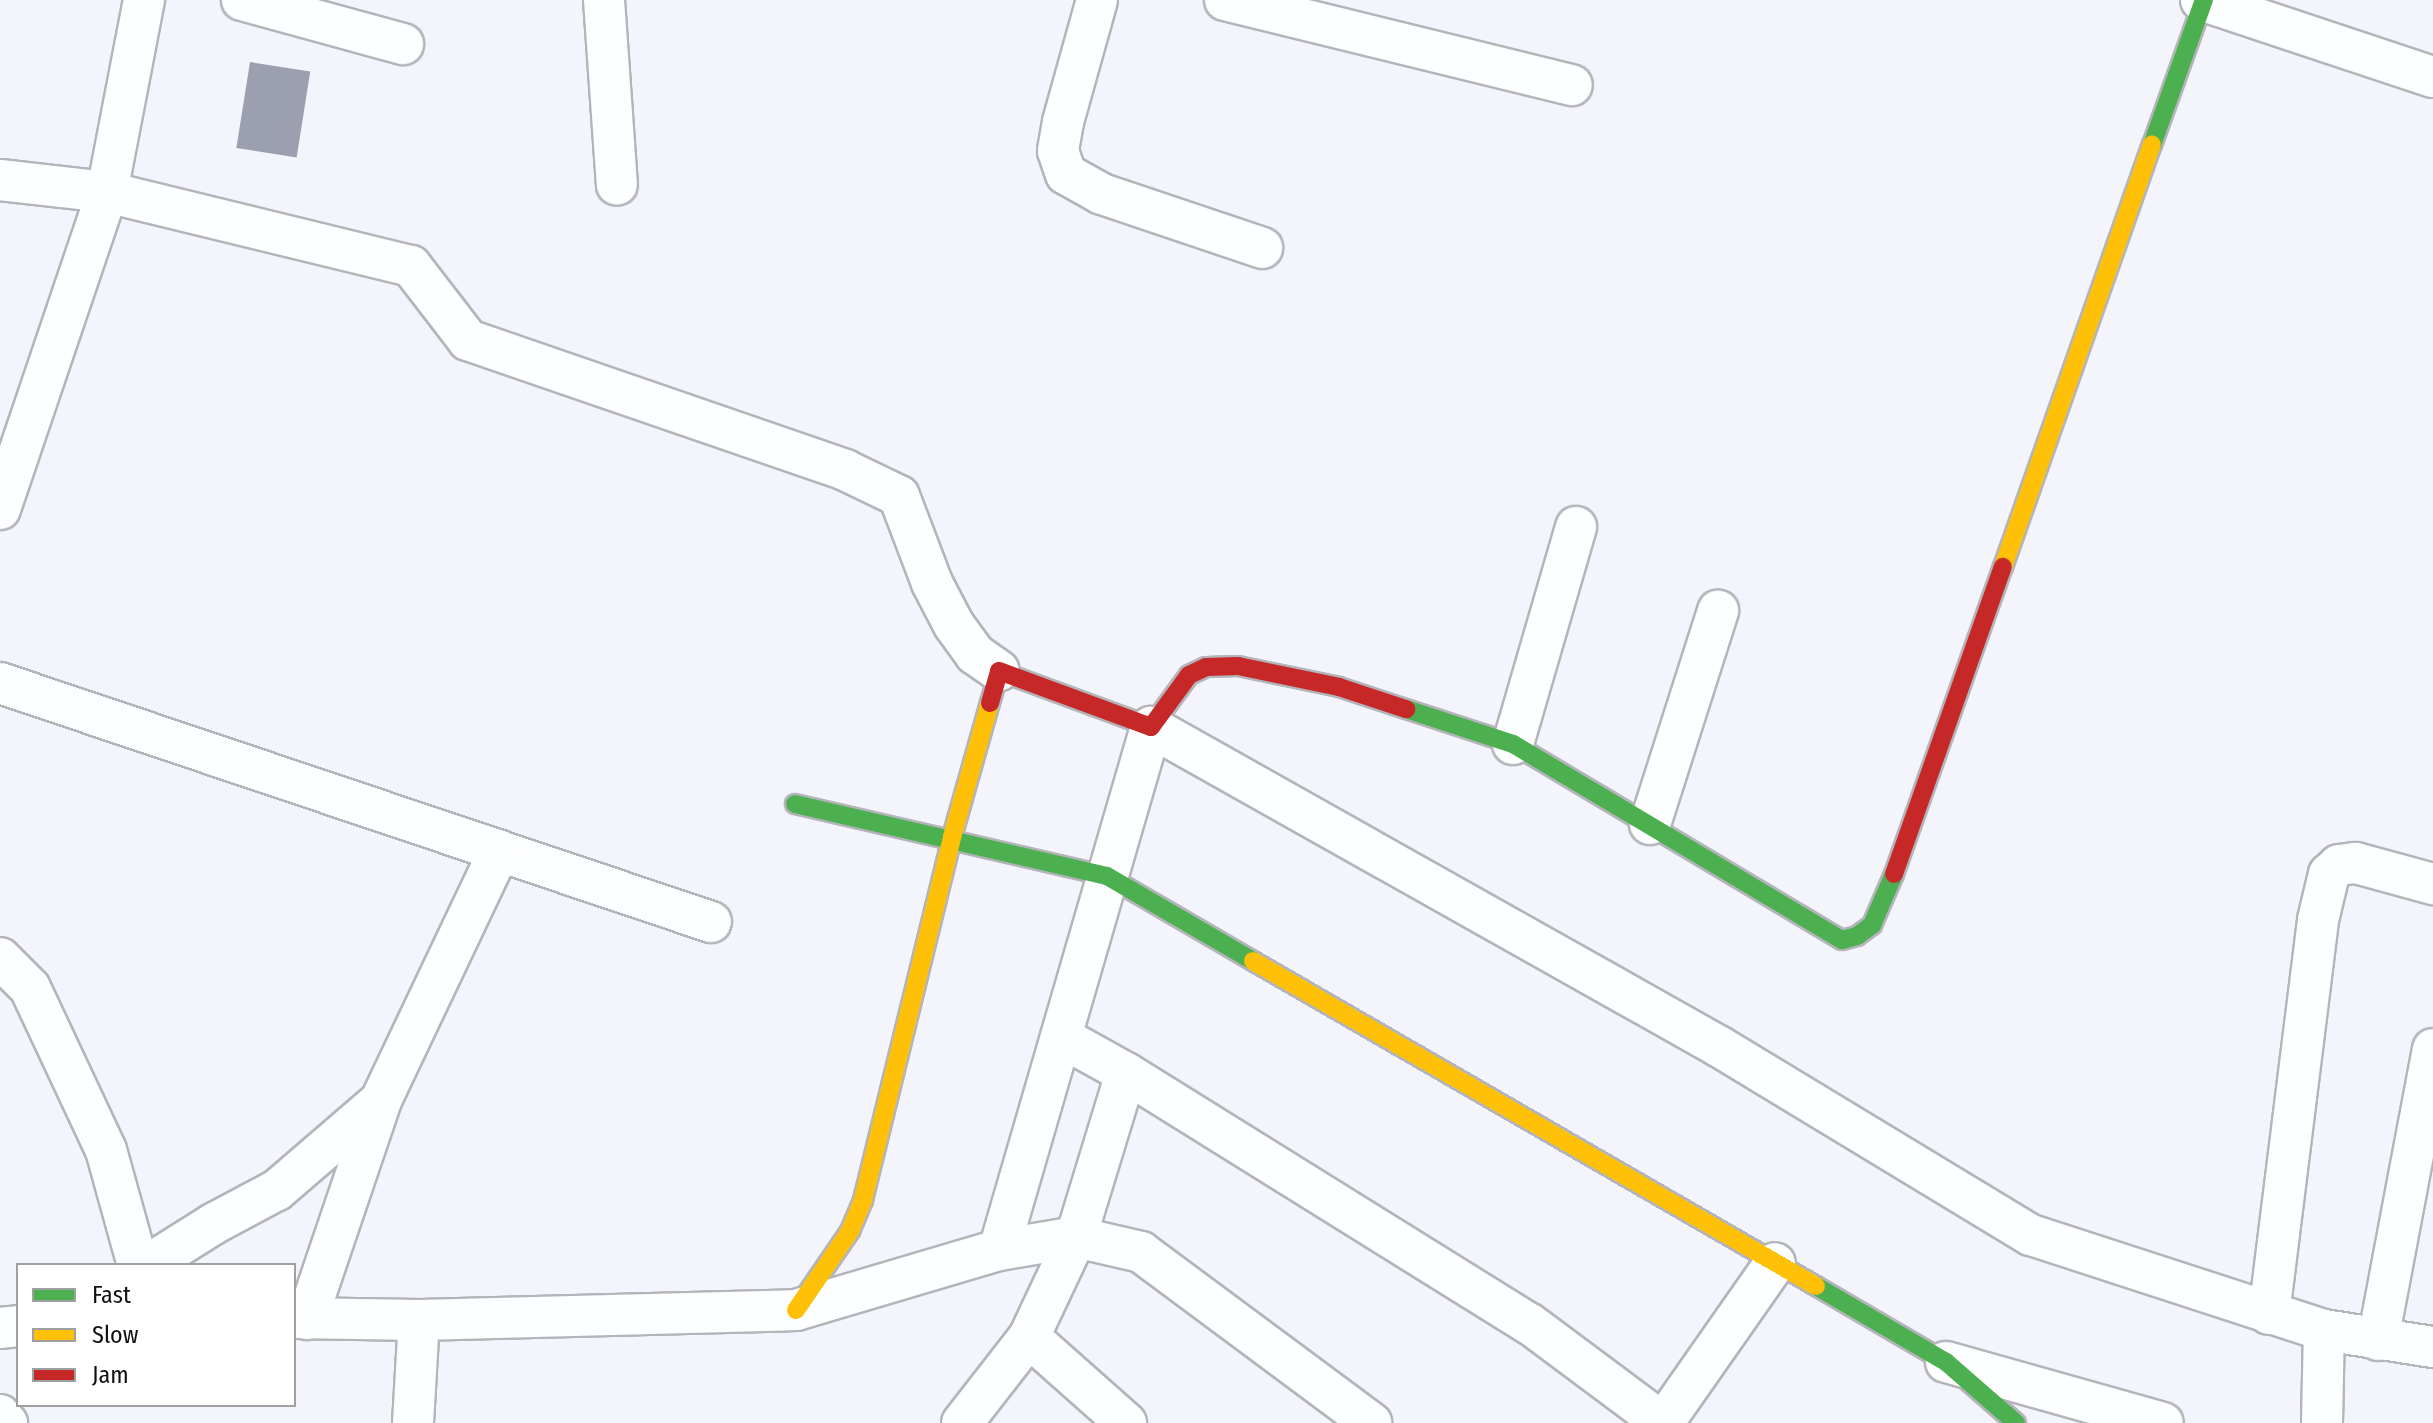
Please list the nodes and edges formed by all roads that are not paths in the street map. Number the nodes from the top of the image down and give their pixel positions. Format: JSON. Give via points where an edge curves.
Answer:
{"nodes":[{"id":1,"x":144,"y":0,"type":"edge"},
{"id":2,"x":242,"y":0,"type":"edge"},
{"id":3,"x":604,"y":0,"type":"edge"},
{"id":4,"x":1097,"y":0,"type":"edge"},
{"id":5,"x":1225,"y":0,"type":"edge"},
{"id":6,"x":2203,"y":0,"type":"edge"},
{"id":7,"x":403,"y":44,"type":"dead end"},
{"id":8,"x":2433,"y":77,"type":"edge"},
{"id":9,"x":1572,"y":85,"type":"dead end"},
{"id":10,"x":0,"y":180,"type":"edge"},
{"id":11,"x":617,"y":185,"type":"dead end"},
{"id":12,"x":107,"y":192,"type":"junction"},
{"id":13,"x":1262,"y":248,"type":"dead end"},
{"id":14,"x":0,"y":509,"type":"edge"},
{"id":15,"x":1576,"y":527,"type":"dead end"},
{"id":16,"x":1718,"y":611,"type":"dead end"},
{"id":17,"x":999,"y":671,"type":"junction"},
{"id":18,"x":0,"y":683,"type":"edge"},
{"id":19,"x":1151,"y":727,"type":"junction"},
{"id":20,"x":1513,"y":744,"type":"junction"},
{"id":21,"x":795,"y":804,"type":"dead end"},
{"id":22,"x":1650,"y":824,"type":"junction"},
{"id":23,"x":952,"y":837,"type":"junction"},
{"id":24,"x":499,"y":851,"type":"junction"},
{"id":25,"x":1107,"y":876,"type":"junction"},
{"id":26,"x":2433,"y":884,"type":"edge"},
{"id":27,"x":711,"y":922,"type":"dead end"},
{"id":28,"x":0,"y":958,"type":"edge"},
{"id":29,"x":1061,"y":1037,"type":"junction"},
{"id":30,"x":2433,"y":1049,"type":"edge"},
{"id":31,"x":1126,"y":1073,"type":"junction"},
{"id":32,"x":381,"y":1100,"type":"junction"},
{"id":33,"x":1076,"y":1237,"type":"junction"},
{"id":34,"x":999,"y":1250,"type":"junction"},
{"id":35,"x":137,"y":1263,"type":"edge"},
{"id":36,"x":151,"y":1263,"type":"edge"},
{"id":37,"x":1775,"y":1263,"type":"junction"},
{"id":38,"x":796,"y":1310,"type":"junction"},
{"id":39,"x":2269,"y":1314,"type":"junction"},
{"id":40,"x":301,"y":1319,"type":"edge"},
{"id":41,"x":419,"y":1320,"type":"junction"},
{"id":42,"x":2324,"y":1330,"type":"junction"},
{"id":43,"x":1029,"y":1337,"type":"junction"},
{"id":44,"x":2378,"y":1340,"type":"junction"},
{"id":45,"x":2433,"y":1347,"type":"edge"},
{"id":46,"x":1946,"y":1362,"type":"junction"},
{"id":47,"x":0,"y":1415,"type":"edge"},
{"id":48,"x":7,"y":1423,"type":"edge"},
{"id":49,"x":413,"y":1423,"type":"edge"},
{"id":50,"x":962,"y":1423,"type":"edge"},
{"id":51,"x":1126,"y":1423,"type":"edge"},
{"id":52,"x":1371,"y":1423,"type":"edge"},
{"id":53,"x":1663,"y":1423,"type":"edge"},
{"id":54,"x":2016,"y":1423,"type":"edge"},
{"id":55,"x":2163,"y":1423,"type":"edge"},
{"id":56,"x":2322,"y":1423,"type":"edge"}],
"edges":[{"from":1,"to":12,"type":"street"},
{"from":2,"to":7,"type":"street"},
{"from":3,"to":11,"type":"street"},
{"from":4,"to":13,"type":"street","via":[[1063,122],[1058,151],[1066,174],[1102,194]]},
{"from":5,"to":9,"type":"street"},
{"from":6,"to":8,"type":"street"},
{"from":6,"to":22,"type":"street","via":[[1872,925],[1842,940],[1829,935]]},
{"from":10,"to":12,"type":"street"},
{"from":12,"to":14,"type":"street"},
{"from":12,"to":17,"type":"street","via":[[411,266],[468,340],[845,470],[899,496],[954,625],[975,654]]},
{"from":15,"to":20,"type":"street"},
{"from":16,"to":22,"type":"street"},
{"from":17,"to":19,"type":"street"},
{"from":17,"to":23,"type":"street"},
{"from":18,"to":24,"type":"street"},
{"from":19,"to":20,"type":"street","via":[[1189,675],[1206,667],[1238,666],[1339,687]]},
{"from":19,"to":25,"type":"street"},
{"from":19,"to":39,"type":"street","via":[[1720,1047],[2031,1235]]},
{"from":20,"to":22,"type":"street"},
{"from":21,"to":23,"type":"street"},
{"from":23,"to":25,"type":"street"},
{"from":23,"to":38,"type":"street","via":[[863,1200],[850,1231]]},
{"from":24,"to":27,"type":"street"},
{"from":24,"to":32,"type":"street"},
{"from":25,"to":29,"type":"street"},
{"from":25,"to":37,"type":"street"},
{"from":26,"to":39,"type":"street","via":[[2356,863],[2339,865],[2329,874],[2318,920]]},
{"from":28,"to":35,"type":"street","via":[[30,988],[106,1150]]},
{"from":29,"to":31,"type":"street"},
{"from":29,"to":34,"type":"street"},
{"from":30,"to":44,"type":"street"},
{"from":31,"to":33,"type":"street"},
{"from":31,"to":53,"type":"street","via":[[1530,1324]]},
{"from":32,"to":36,"type":"street","via":[[277,1190]]},
{"from":32,"to":40,"type":"street"},
{"from":33,"to":34,"type":"street"},
{"from":33,"to":43,"type":"street"},
{"from":33,"to":52,"type":"street","via":[[1141,1252]]},
{"from":34,"to":38,"type":"street"},
{"from":37,"to":46,"type":"street"},
{"from":37,"to":53,"type":"street"},
{"from":38,"to":41,"type":"street"},
{"from":39,"to":42,"type":"street"},
{"from":40,"to":41,"type":"street"},
{"from":41,"to":49,"type":"street"},
{"from":42,"to":44,"type":"street"},
{"from":42,"to":56,"type":"street"},
{"from":43,"to":50,"type":"street"},
{"from":43,"to":51,"type":"street"},
{"from":44,"to":45,"type":"street"},
{"from":46,"to":54,"type":"street"},
{"from":46,"to":55,"type":"street"},
{"from":47,"to":48,"type":"street"}]}
